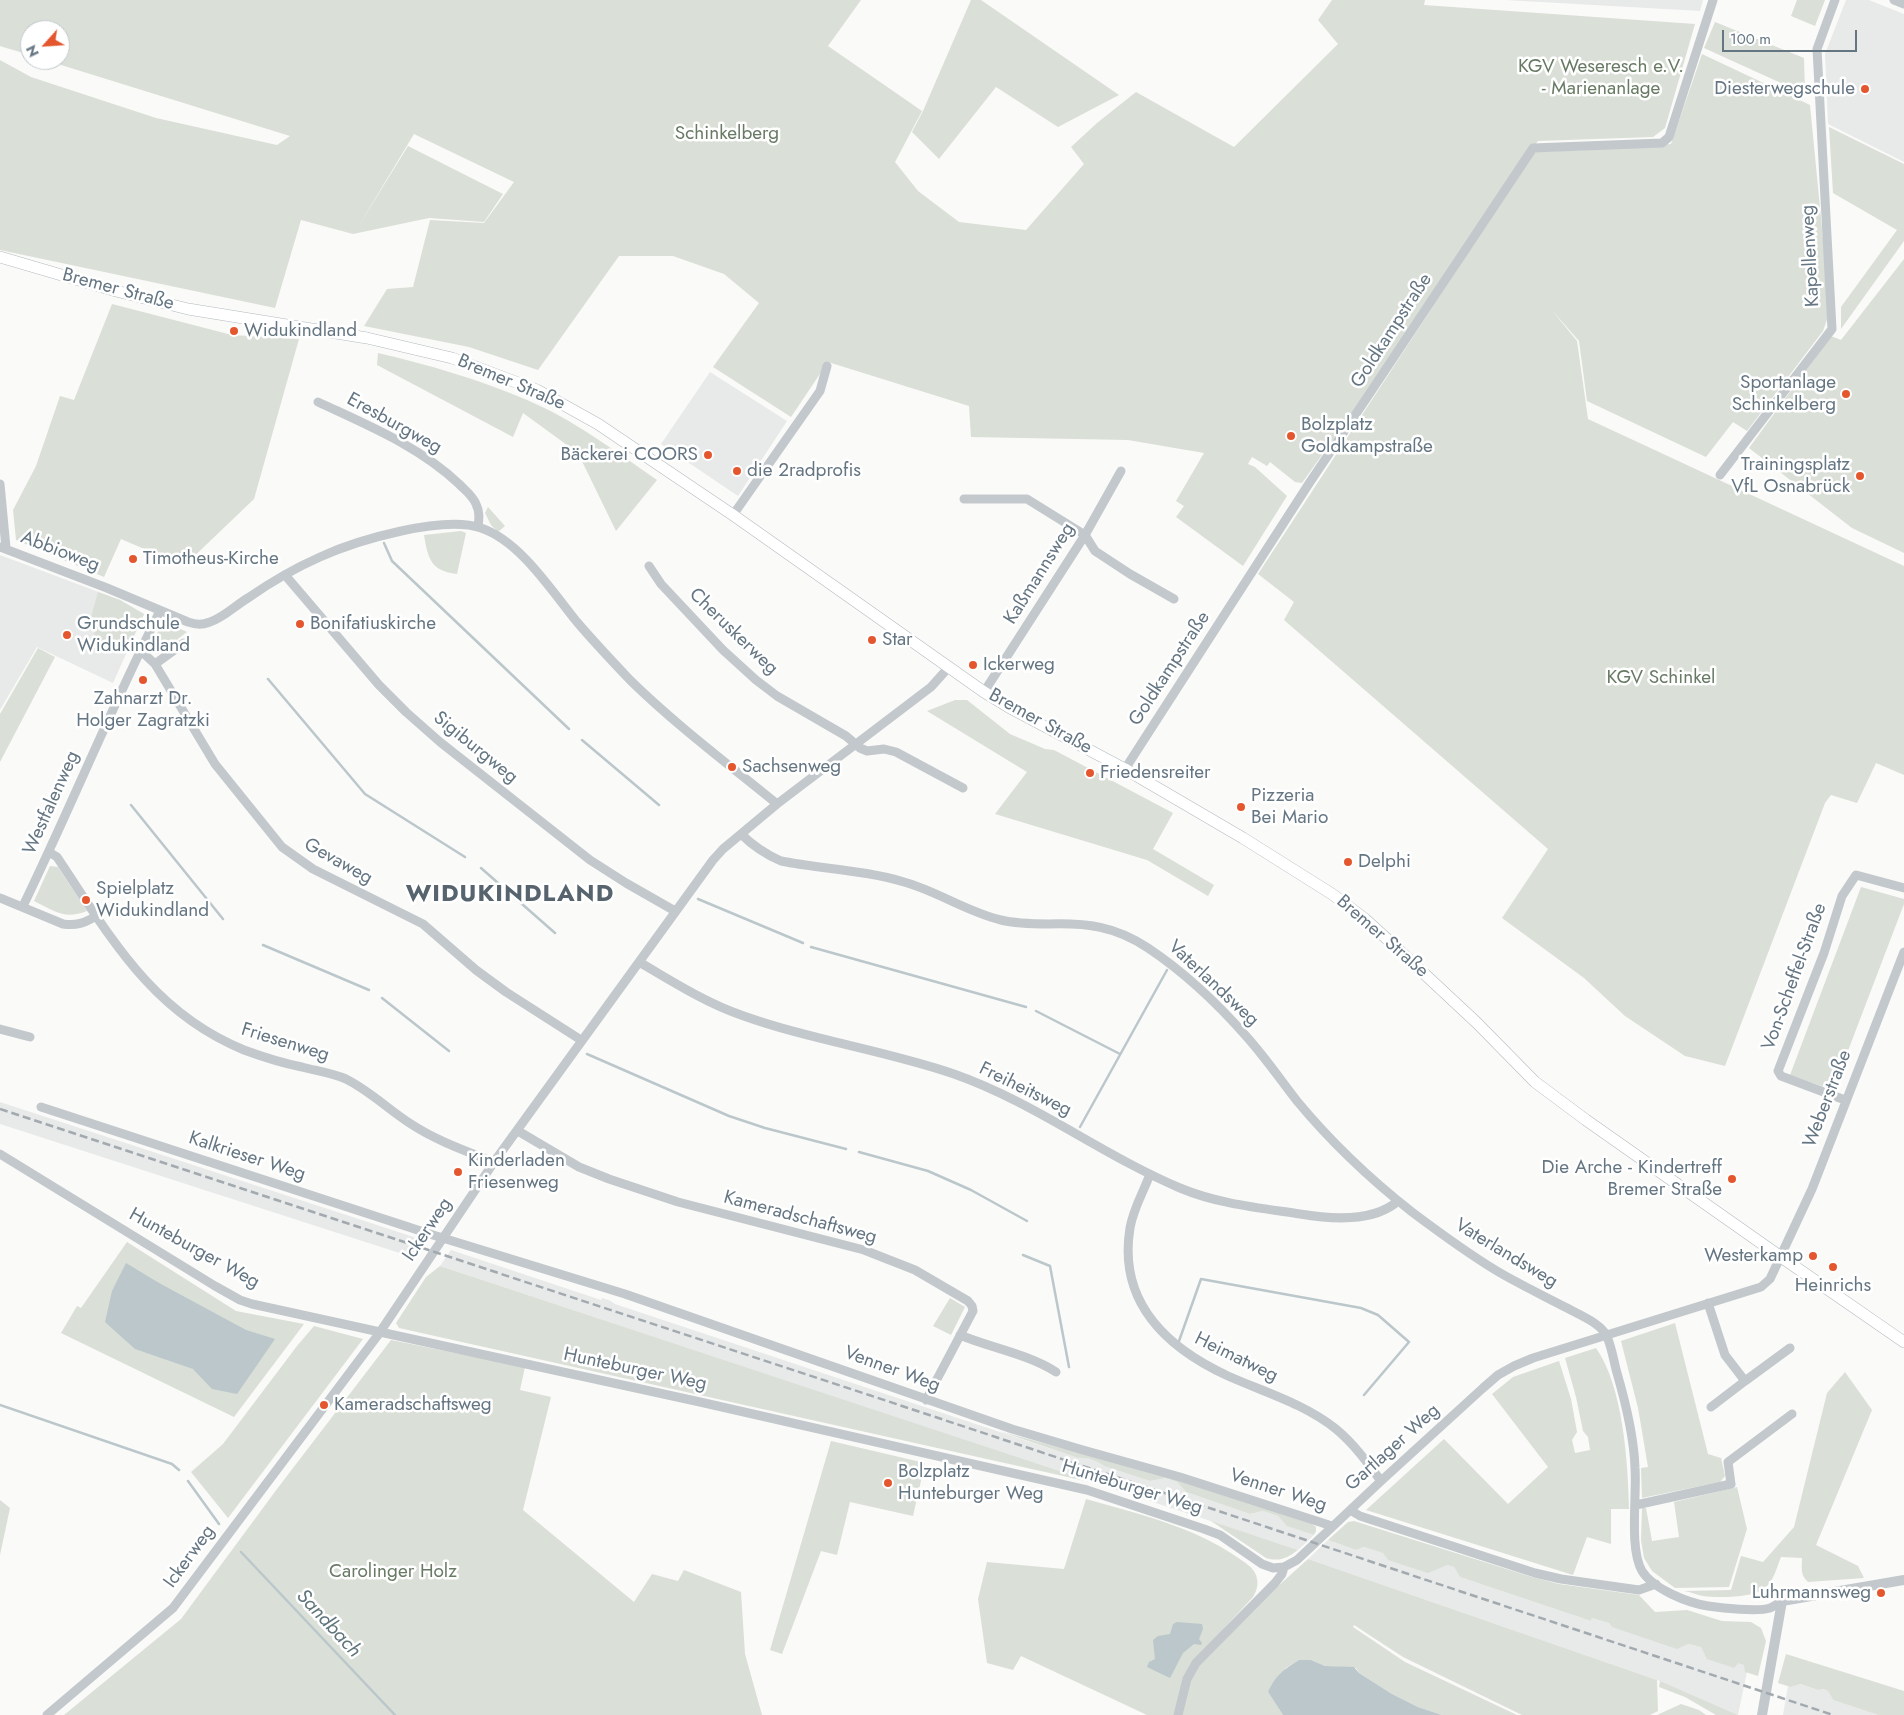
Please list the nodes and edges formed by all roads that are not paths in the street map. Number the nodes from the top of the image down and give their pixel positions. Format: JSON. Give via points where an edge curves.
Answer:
{"nodes":[{"id":1,"x":1713,"y":0,"type":"edge"},
{"id":2,"x":1835,"y":0,"type":"edge"},
{"id":3,"x":1894,"y":0,"type":"edge"},
{"id":4,"x":1904,"y":4,"type":"edge"},
{"id":5,"x":0,"y":258,"type":"edge"},
{"id":6,"x":827,"y":366,"type":"dead end"},
{"id":7,"x":318,"y":402,"type":"dead end"},
{"id":8,"x":1121,"y":471,"type":"dead end"},
{"id":9,"x":1720,"y":475,"type":"dead end"},
{"id":10,"x":0,"y":484,"type":"edge"},
{"id":11,"x":964,"y":499,"type":"dead end"},
{"id":12,"x":733,"y":515,"type":"junction"},
{"id":13,"x":478,"y":527,"type":"junction"},
{"id":14,"x":1085,"y":535,"type":"junction"},
{"id":15,"x":3,"y":547,"type":"edge"},
{"id":16,"x":649,"y":566,"type":"dead end"},
{"id":17,"x":285,"y":575,"type":"junction"},
{"id":18,"x":1174,"y":599,"type":"dead end"},
{"id":19,"x":160,"y":611,"type":"junction"},
{"id":20,"x":184,"y":644,"type":"dead end"},
{"id":21,"x":140,"y":650,"type":"junction"},
{"id":22,"x":156,"y":664,"type":"junction"},
{"id":23,"x":949,"y":667,"type":"junction"},
{"id":24,"x":984,"y":692,"type":"junction"},
{"id":25,"x":855,"y":744,"type":"junction"},
{"id":26,"x":1126,"y":769,"type":"junction"},
{"id":27,"x":963,"y":788,"type":"dead end"},
{"id":28,"x":777,"y":804,"type":"junction"},
{"id":29,"x":741,"y":834,"type":"junction"},
{"id":30,"x":49,"y":852,"type":"junction"},
{"id":31,"x":1904,"y":888,"type":"edge"},
{"id":32,"x":0,"y":898,"type":"edge"},
{"id":33,"x":23,"y":906,"type":"junction"},
{"id":34,"x":675,"y":911,"type":"junction"},
{"id":35,"x":96,"y":916,"type":"junction"},
{"id":36,"x":1904,"y":952,"type":"edge"},
{"id":37,"x":639,"y":962,"type":"junction"},
{"id":38,"x":0,"y":1029,"type":"edge"},
{"id":39,"x":30,"y":1037,"type":"dead end"},
{"id":40,"x":581,"y":1040,"type":"junction"},
{"id":41,"x":1845,"y":1100,"type":"junction"},
{"id":42,"x":41,"y":1107,"type":"dead end"},
{"id":43,"x":518,"y":1131,"type":"junction"},
{"id":44,"x":0,"y":1154,"type":"edge"},
{"id":45,"x":494,"y":1162,"type":"junction"},
{"id":46,"x":1150,"y":1174,"type":"junction"},
{"id":47,"x":1398,"y":1201,"type":"junction"},
{"id":48,"x":442,"y":1238,"type":"junction"},
{"id":49,"x":1780,"y":1257,"type":"junction"},
{"id":50,"x":1708,"y":1303,"type":"junction"},
{"id":51,"x":380,"y":1332,"type":"junction"},
{"id":52,"x":1606,"y":1334,"type":"junction"},
{"id":53,"x":960,"y":1335,"type":"junction"},
{"id":54,"x":1904,"y":1342,"type":"edge"},
{"id":55,"x":1790,"y":1348,"type":"dead end"},
{"id":56,"x":1056,"y":1372,"type":"dead end"},
{"id":57,"x":1745,"y":1381,"type":"junction"},
{"id":58,"x":926,"y":1400,"type":"junction"},
{"id":59,"x":1711,"y":1407,"type":"dead end"},
{"id":60,"x":1792,"y":1414,"type":"dead end"},
{"id":61,"x":1381,"y":1481,"type":"junction"},
{"id":62,"x":1636,"y":1505,"type":"junction"},
{"id":63,"x":1350,"y":1510,"type":"junction"},
{"id":64,"x":1332,"y":1526,"type":"junction"},
{"id":65,"x":1284,"y":1567,"type":"junction"},
{"id":66,"x":1904,"y":1580,"type":"edge"},
{"id":67,"x":1656,"y":1584,"type":"junction"},
{"id":68,"x":1782,"y":1601,"type":"junction"},
{"id":69,"x":47,"y":1715,"type":"edge"},
{"id":70,"x":1178,"y":1715,"type":"edge"},
{"id":71,"x":1762,"y":1715,"type":"edge"}],
"edges":[{"from":1,"to":26,"type":"street","name":"Goldkampstraße","via":[[1669,137],[1662,143],[1533,148],[1310,482]]},
{"from":2,"to":9,"type":"street","name":"Kapellenweg","via":[[1817,49],[1832,329]]},
{"from":3,"to":4,"type":"street"},
{"from":5,"to":12,"type":"main road","name":"Bremer Straße","via":[[188,309],[366,338],[452,358],[537,390],[568,407]]},
{"from":6,"to":12,"type":"street","via":[[820,391]]},
{"from":7,"to":13,"type":"street","name":"Eresburgweg","via":[[388,435],[449,474],[474,501],[479,516]]},
{"from":8,"to":14,"type":"street","name":"Kaßmannsweg"},
{"from":10,"to":15,"type":"street"},
{"from":11,"to":14,"type":"street","via":[[1027,499]]},
{"from":12,"to":23,"type":"main road","name":"Bremer Straße"},
{"from":13,"to":17,"type":"street","via":[[461,524],[406,530],[365,540],[338,549]]},
{"from":13,"to":28,"type":"street","via":[[493,532],[519,551],[591,638],[642,692]]},
{"from":14,"to":18,"type":"street","via":[[1095,551]]},
{"from":14,"to":24,"type":"street","name":"Kaßmannsweg"},
{"from":15,"to":19,"type":"street","name":"Abbioweg"},
{"from":16,"to":25,"type":"street","name":"Cheruskerweg","via":[[661,584],[740,666],[777,696]]},
{"from":17,"to":19,"type":"street","name":"Abbioweg","via":[[212,622],[200,625]]},
{"from":17,"to":34,"type":"street","name":"Sigiburgweg","via":[[379,685],[440,742],[590,860]]},
{"from":19,"to":21,"type":"street","name":"Westfalenweg"},
{"from":20,"to":22,"type":"street"},
{"from":21,"to":22,"type":"street","name":"Gevaweg"},
{"from":21,"to":30,"type":"street","name":"Westfalenweg"},
{"from":22,"to":40,"type":"street","name":"Gevaweg","via":[[215,764],[282,847],[313,870],[423,924],[476,970]]},
{"from":23,"to":24,"type":"main road","name":"Bremer Straße"},
{"from":23,"to":25,"type":"street","name":"Ickerweg","via":[[931,687]]},
{"from":24,"to":26,"type":"main road","name":"Bremer Straße"},
{"from":25,"to":27,"type":"street","via":[[867,750],[896,752]]},
{"from":25,"to":28,"type":"street","name":"Ickerweg"},
{"from":26,"to":49,"type":"main road","name":"Bremer Straße","via":[[1332,894],[1387,939],[1536,1082]]},
{"from":28,"to":29,"type":"street","name":"Ickerweg"},
{"from":29,"to":34,"type":"street","name":"Ickerweg","via":[[713,860]]},
{"from":29,"to":47,"type":"street","name":"Vaterlandsweg","via":[[781,861],[909,883],[1001,920],[1019,924],[1090,925],[1116,930],[1132,938],[1174,966],[1224,1012],[1330,1138]]},
{"from":30,"to":33,"type":"street","name":"Westfalenweg"},
{"from":30,"to":35,"type":"street","name":"Friesenweg","via":[[57,857]]},
{"from":31,"to":41,"type":"street","name":"Von-Scheffel-Straße","via":[[1856,875],[1842,896],[1824,953],[1778,1071],[1781,1076]]},
{"from":32,"to":33,"type":"street"},
{"from":33,"to":35,"type":"street","via":[[74,926]]},
{"from":34,"to":37,"type":"street","name":"Ickerweg"},
{"from":35,"to":45,"type":"street","name":"Friesenweg","via":[[124,957],[158,995],[215,1036],[269,1059],[345,1079],[411,1124]]},
{"from":36,"to":41,"type":"street","name":"Weberstraße"},
{"from":37,"to":40,"type":"street","name":"Ickerweg"},
{"from":37,"to":46,"type":"street","name":"Freiheitsweg","via":[[683,989],[741,1015],[954,1074],[988,1088]]},
{"from":38,"to":39,"type":"street"},
{"from":40,"to":43,"type":"street","name":"Ickerweg"},
{"from":41,"to":49,"type":"street","name":"Weberstraße","via":[[1812,1188]]},
{"from":42,"to":48,"type":"street","name":"Kalkrieser Weg"},
{"from":43,"to":45,"type":"street","name":"Ickerweg"},
{"from":43,"to":53,"type":"street","name":"Kameradschaftsweg","via":[[579,1167],[640,1191],[864,1250],[915,1270],[972,1306],[973,1311]]},
{"from":44,"to":51,"type":"street","name":"Hunteburger Weg","via":[[240,1300]]},
{"from":45,"to":48,"type":"street","name":"Ickerweg"},
{"from":46,"to":47,"type":"street","name":"Freiheitsweg","via":[[1208,1197],[1326,1218],[1344,1219],[1384,1211]]},
{"from":46,"to":61,"type":"street","name":"Heimatweg","via":[[1132,1221],[1128,1262],[1140,1302],[1151,1320],[1168,1340],[1186,1354],[1277,1396],[1336,1429]]},
{"from":47,"to":52,"type":"street","name":"Vaterlandsweg","via":[[1454,1244],[1589,1320]]},
{"from":48,"to":51,"type":"street","name":"Ickerweg"},
{"from":48,"to":58,"type":"street","name":"Venner Weg","via":[[625,1294]]},
{"from":49,"to":50,"type":"street","name":"Gartlager Weg","via":[[1770,1279],[1761,1287]]},
{"from":49,"to":54,"type":"main road","name":"Bremer Straße"},
{"from":50,"to":52,"type":"street","name":"Gartlager Weg"},
{"from":50,"to":57,"type":"street","via":[[1725,1355]]},
{"from":51,"to":65,"type":"street","name":"Hunteburger Weg","via":[[1087,1490],[1220,1535],[1262,1564]]},
{"from":51,"to":69,"type":"street","name":"Ickerweg","via":[[173,1608]]},
{"from":52,"to":61,"type":"street","name":"Gartlager Weg","via":[[1533,1358],[1498,1375]]},
{"from":52,"to":62,"type":"street","via":[[1631,1432],[1636,1466]]},
{"from":53,"to":56,"type":"street","via":[[1043,1364]]},
{"from":53,"to":58,"type":"street","name":"Kameradschaftsweg"},
{"from":55,"to":57,"type":"street"},
{"from":57,"to":59,"type":"street"},
{"from":58,"to":64,"type":"street","name":"Venner Weg"},
{"from":60,"to":62,"type":"street","via":[[1728,1462],[1731,1484]]},
{"from":61,"to":63,"type":"street","name":"Gartlager Weg"},
{"from":62,"to":67,"type":"street","via":[[1634,1541],[1638,1560],[1643,1572]]},
{"from":63,"to":64,"type":"street","name":"Gartlager Weg"},
{"from":63,"to":67,"type":"street","via":[[1535,1573],[1639,1590]]},
{"from":64,"to":65,"type":"street","name":"Gartlager Weg","via":[[1297,1560]]},
{"from":65,"to":70,"type":"street","name":"Gartlager Weg","via":[[1275,1583],[1196,1663],[1187,1679]]},
{"from":66,"to":68,"type":"street"},
{"from":67,"to":68,"type":"street","via":[[1697,1604],[1716,1607],[1767,1609]]},
{"from":68,"to":71,"type":"street"}]}
